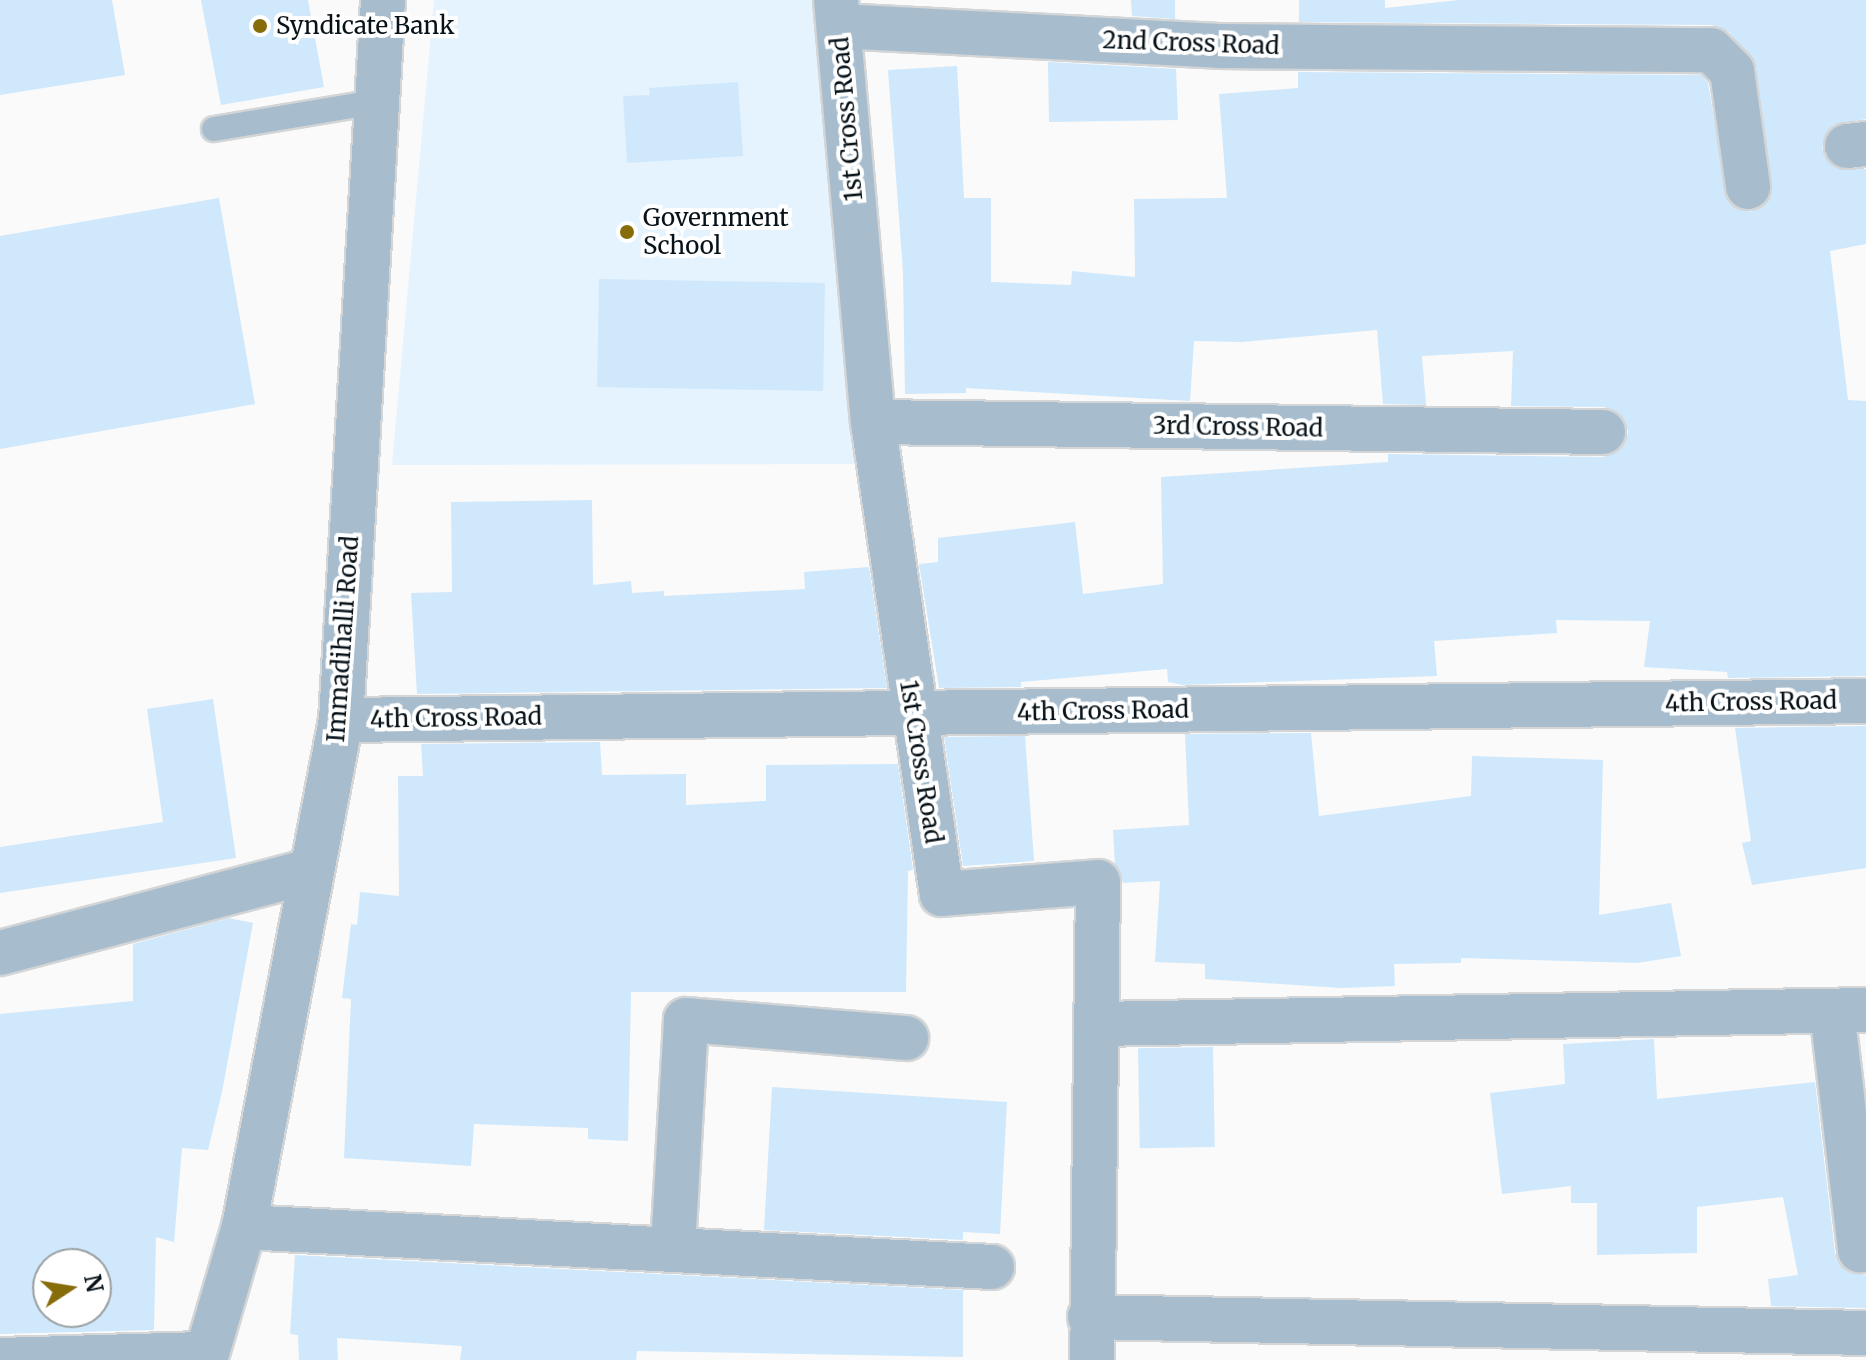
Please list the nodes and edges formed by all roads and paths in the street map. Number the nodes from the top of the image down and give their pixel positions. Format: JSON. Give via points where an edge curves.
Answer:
{"nodes":[{"id":1,"x":383,"y":0,"type":"edge"},
{"id":2,"x":838,"y":13,"type":"edge"},
{"id":3,"x":375,"y":102,"type":"junction"},
{"id":4,"x":214,"y":129,"type":"dead end"},
{"id":5,"x":1748,"y":187,"type":"dead end"},
{"id":6,"x":873,"y":422,"type":"junction"},
{"id":7,"x":1603,"y":432,"type":"dead end"},
{"id":8,"x":1866,"y":701,"type":"edge"},
{"id":9,"x":913,"y":713,"type":"junction"},
{"id":10,"x":341,"y":720,"type":"junction"},
{"id":11,"x":311,"y":871,"type":"junction"},
{"id":12,"x":0,"y":953,"type":"edge"},
{"id":13,"x":1849,"y":1010,"type":"edge"},
{"id":14,"x":1097,"y":1024,"type":"junction"},
{"id":15,"x":906,"y":1038,"type":"dead end"},
{"id":16,"x":244,"y":1227,"type":"junction"},
{"id":17,"x":673,"y":1247,"type":"junction"},
{"id":18,"x":1866,"y":1250,"type":"edge"},
{"id":19,"x":992,"y":1267,"type":"dead end"},
{"id":20,"x":1090,"y":1317,"type":"junction"},
{"id":21,"x":1866,"y":1333,"type":"edge"},
{"id":22,"x":206,"y":1357,"type":"edge"},
{"id":23,"x":0,"y":1360,"type":"edge"},
{"id":24,"x":1092,"y":1360,"type":"edge"}],
"edges":[{"from":1,"to":3,"type":"street","name":"Immadihalli Road"},
{"from":2,"to":5,"type":"street","name":"2nd Cross Road","via":[[1218,46],[1711,50],[1732,71]]},
{"from":2,"to":6,"type":"street","name":"1st Cross Road"},
{"from":3,"to":4,"type":"lane"},
{"from":3,"to":10,"type":"street","name":"Immadihalli Road"},
{"from":6,"to":7,"type":"street","name":"3rd Cross Road"},
{"from":6,"to":9,"type":"street","name":"1st Cross Road"},
{"from":8,"to":9,"type":"street","name":"4th Cross Road"},
{"from":9,"to":10,"type":"street","name":"4th Cross Road"},
{"from":9,"to":14,"type":"street","name":"1st Cross Road","via":[[942,894],[1098,882]]},
{"from":10,"to":11,"type":"street","name":"Immadihalli Road"},
{"from":11,"to":12,"type":"street"},
{"from":11,"to":16,"type":"street","name":"Immadihalli Road"},
{"from":13,"to":14,"type":"street"},
{"from":13,"to":18,"type":"street","via":[[1860,1250]]},
{"from":14,"to":20,"type":"street","name":"1st Cross Road"},
{"from":15,"to":17,"type":"street","via":[[686,1020]]},
{"from":16,"to":17,"type":"street"},
{"from":16,"to":22,"type":"street","name":"Immadihalli Road"},
{"from":17,"to":19,"type":"street"},
{"from":20,"to":21,"type":"street"},
{"from":20,"to":24,"type":"street","name":"1st Cross Road"},
{"from":22,"to":23,"type":"street"}]}
